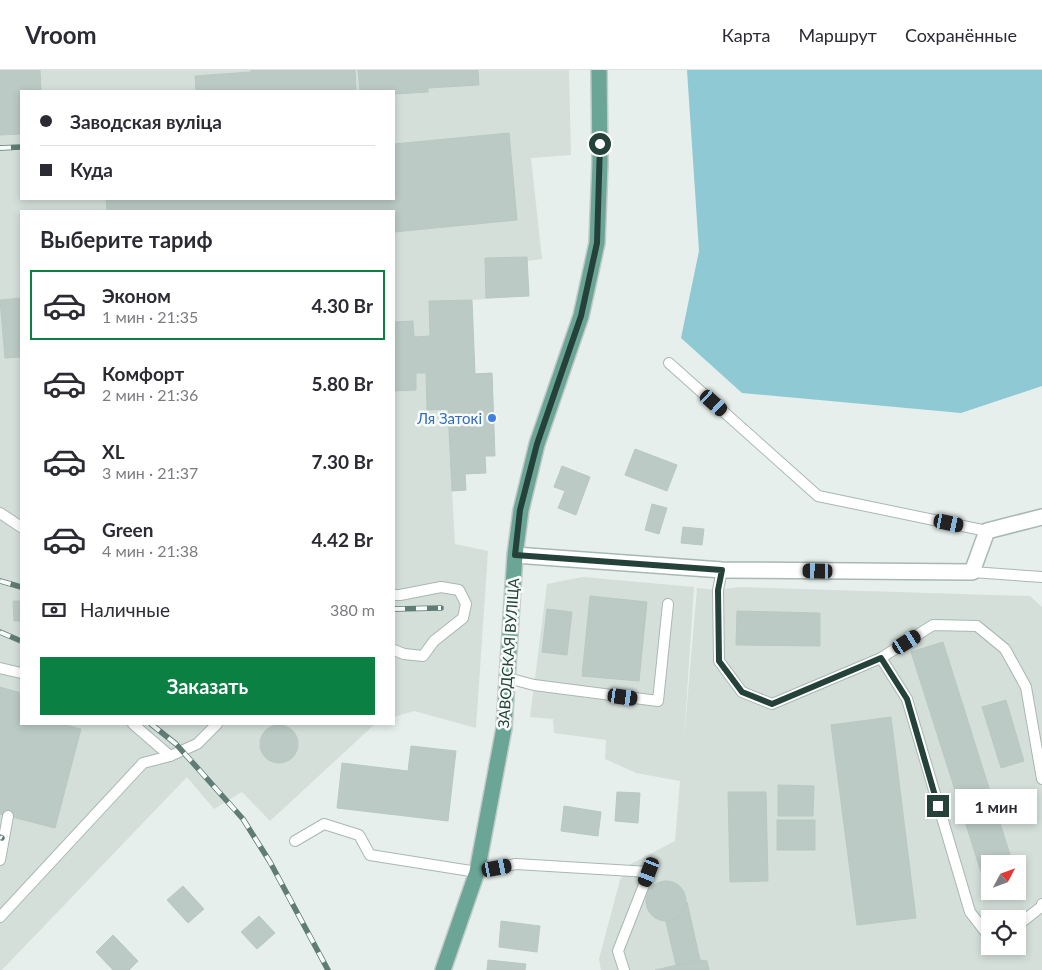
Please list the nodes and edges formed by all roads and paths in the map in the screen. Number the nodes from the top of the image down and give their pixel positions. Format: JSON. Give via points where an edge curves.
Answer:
{"nodes":[{"id":1,"x":599,"y":70,"type":"edge"},
{"id":2,"x":669,"y":364,"type":"dead end"},
{"id":3,"x":0,"y":512,"type":"edge"},
{"id":4,"x":1042,"y":517,"type":"edge"},
{"id":5,"x":20,"y":526,"type":"edge"},
{"id":6,"x":987,"y":531,"type":"junction"},
{"id":7,"x":515,"y":555,"type":"junction"},
{"id":8,"x":722,"y":570,"type":"junction"},
{"id":9,"x":972,"y":572,"type":"junction"},
{"id":10,"x":1042,"y":577,"type":"edge"},
{"id":11,"x":395,"y":595,"type":"edge"},
{"id":12,"x":668,"y":604,"type":"dead end"},
{"id":13,"x":395,"y":650,"type":"edge"},
{"id":14,"x":881,"y":658,"type":"junction"},
{"id":15,"x":0,"y":668,"type":"edge"},
{"id":16,"x":20,"y":672,"type":"edge"},
{"id":17,"x":508,"y":678,"type":"junction"},
{"id":18,"x":134,"y":725,"type":"edge"},
{"id":19,"x":216,"y":725,"type":"edge"},
{"id":20,"x":170,"y":756,"type":"junction"},
{"id":21,"x":1042,"y":779,"type":"edge"},
{"id":22,"x":8,"y":816,"type":"dead end"},
{"id":23,"x":295,"y":841,"type":"dead end"},
{"id":24,"x":0,"y":860,"type":"edge"},
{"id":25,"x":477,"y":872,"type":"junction"},
{"id":26,"x":1042,"y":904,"type":"edge"},
{"id":27,"x":0,"y":917,"type":"edge"},
{"id":28,"x":1026,"y":918,"type":"edge"},
{"id":29,"x":981,"y":926,"type":"edge"},
{"id":30,"x":443,"y":970,"type":"edge"},
{"id":31,"x":624,"y":970,"type":"edge"}],
"edges":[{"from":1,"to":7,"type":"main road","name":"ЗАВОДСКАЯ ВУЛІЦА","via":[[597,243],[581,316],[537,444],[520,510]]},
{"from":2,"to":6,"type":"lane","via":[[818,496]]},
{"from":3,"to":5,"type":"lane"},
{"from":4,"to":6,"type":"street"},
{"from":6,"to":9,"type":"street"},
{"from":7,"to":8,"type":"street"},
{"from":7,"to":17,"type":"main road","name":"ЗАВОДСКАЯ ВУЛІЦА"},
{"from":8,"to":9,"type":"street"},
{"from":8,"to":14,"type":"lane","via":[[718,590],[719,661],[742,692],[772,704]]},
{"from":9,"to":10,"type":"lane"},
{"from":11,"to":13,"type":"lane","via":[[441,588],[459,590],[466,604],[463,618],[434,642],[423,656]]},
{"from":12,"to":17,"type":"lane","via":[[658,701],[534,685]]},
{"from":14,"to":21,"type":"lane","via":[[933,626],[977,626],[1005,648],[1026,687]]},
{"from":14,"to":29,"type":"lane","via":[[907,699],[970,912]]},
{"from":15,"to":16,"type":"lane"},
{"from":17,"to":25,"type":"main road","name":"ЗАВОДСКАЯ ВУЛІЦА","via":[[504,728]]},
{"from":18,"to":20,"type":"lane"},
{"from":19,"to":20,"type":"lane","via":[[197,744]]},
{"from":20,"to":27,"type":"lane","via":[[143,763]]},
{"from":22,"to":24,"type":"lane"},
{"from":23,"to":25,"type":"lane","via":[[324,824],[359,835],[370,855]]},
{"from":25,"to":30,"type":"main road","name":"ЗАВОДСКАЯ ВУЛІЦА"},
{"from":25,"to":31,"type":"lane","via":[[516,864],[649,872],[618,952]]},
{"from":26,"to":28,"type":"lane"}]}
